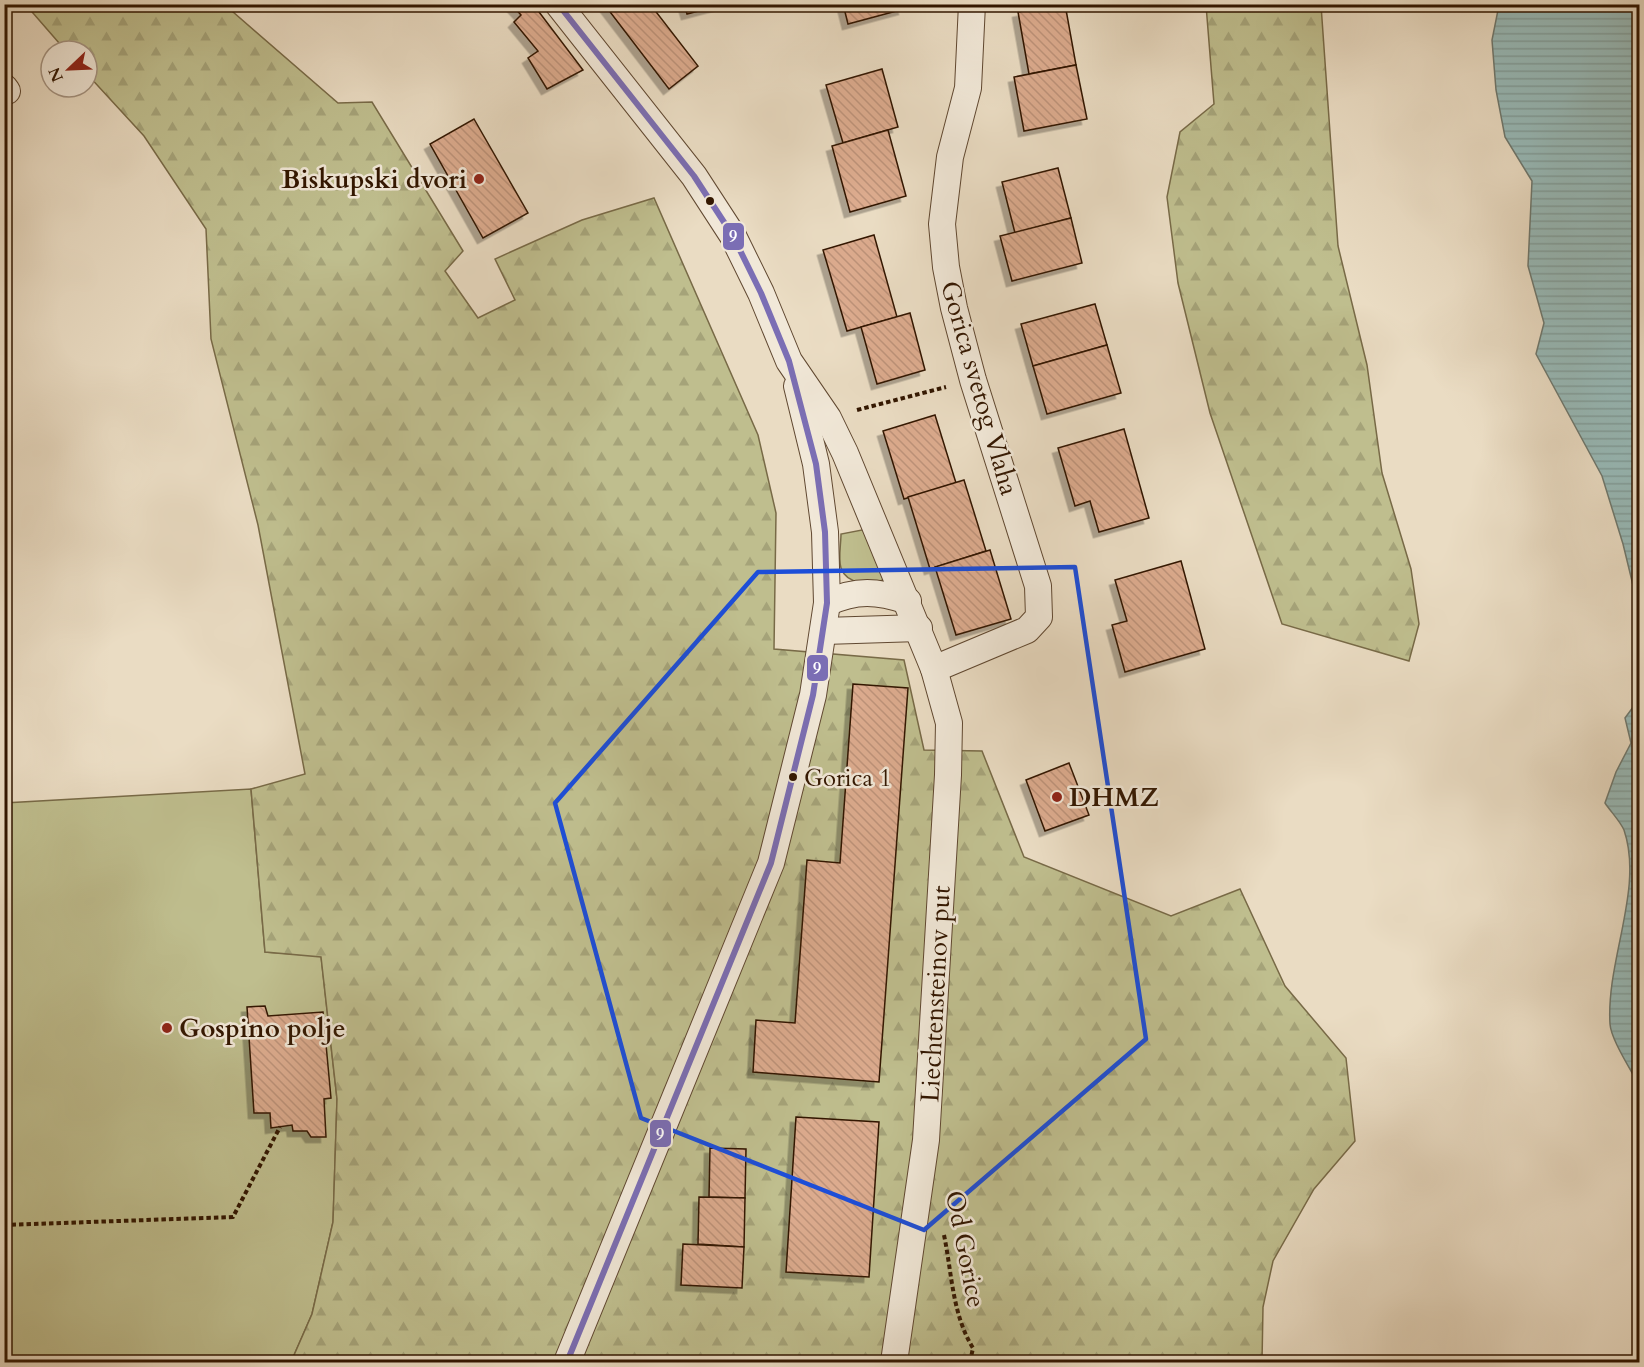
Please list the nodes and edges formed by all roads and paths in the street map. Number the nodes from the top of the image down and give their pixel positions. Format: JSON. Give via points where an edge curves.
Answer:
{"nodes":[{"id":1,"x":558,"y":4,"type":"edge"},
{"id":2,"x":972,"y":4,"type":"edge"},
{"id":3,"x":789,"y":361,"type":"junction"},
{"id":4,"x":973,"y":380,"type":"junction"},
{"id":5,"x":828,"y":418,"type":"junction"},
{"id":6,"x":908,"y":601,"type":"junction"},
{"id":7,"x":827,"y":603,"type":"junction"},
{"id":8,"x":919,"y":628,"type":"junction"},
{"id":9,"x":824,"y":631,"type":"junction"},
{"id":10,"x":934,"y":669,"type":"junction"},
{"id":11,"x":280,"y":1126,"type":"dead end"},
{"id":12,"x":4,"y":1225,"type":"edge"},
{"id":13,"x":943,"y":1229,"type":"dead end"},
{"id":14,"x":567,"y":1362,"type":"edge"},
{"id":15,"x":894,"y":1362,"type":"edge"},
{"id":16,"x":970,"y":1362,"type":"edge"}],
"edges":[{"from":1,"to":3,"type":"street","name":"Liechtensteinov put","via":[[694,176],[720,216],[761,293]]},
{"from":2,"to":4,"type":"street","name":"Gorica svetog Vlaha","via":[[968,88],[950,157],[942,224],[954,308]]},
{"from":3,"to":5,"type":"street","name":"Liechtensteinov put"},
{"from":3,"to":7,"type":"street","via":[[816,464],[825,531]]},
{"from":4,"to":5,"type":"path"},
{"from":4,"to":10,"type":"street","name":"Gorica svetog Vlaha","via":[[1038,586],[1038,617],[1027,630]]},
{"from":5,"to":6,"type":"street","name":"Liechtensteinov put"},
{"from":6,"to":7,"type":"street","via":[[867,591],[852,592]]},
{"from":6,"to":8,"type":"street","name":"Liechtensteinov put"},
{"from":7,"to":9,"type":"street"},
{"from":8,"to":9,"type":"street"},
{"from":8,"to":10,"type":"street","name":"Liechtensteinov put"},
{"from":9,"to":14,"type":"street","via":[[813,695],[771,863]]},
{"from":10,"to":15,"type":"street","name":"Liechtensteinov put","via":[[949,723],[948,775],[926,1140]]},
{"from":11,"to":12,"type":"path","via":[[233,1217]]},
{"from":13,"to":16,"type":"path","name":"Od Gorice","via":[[957,1311],[973,1348]]}]}
